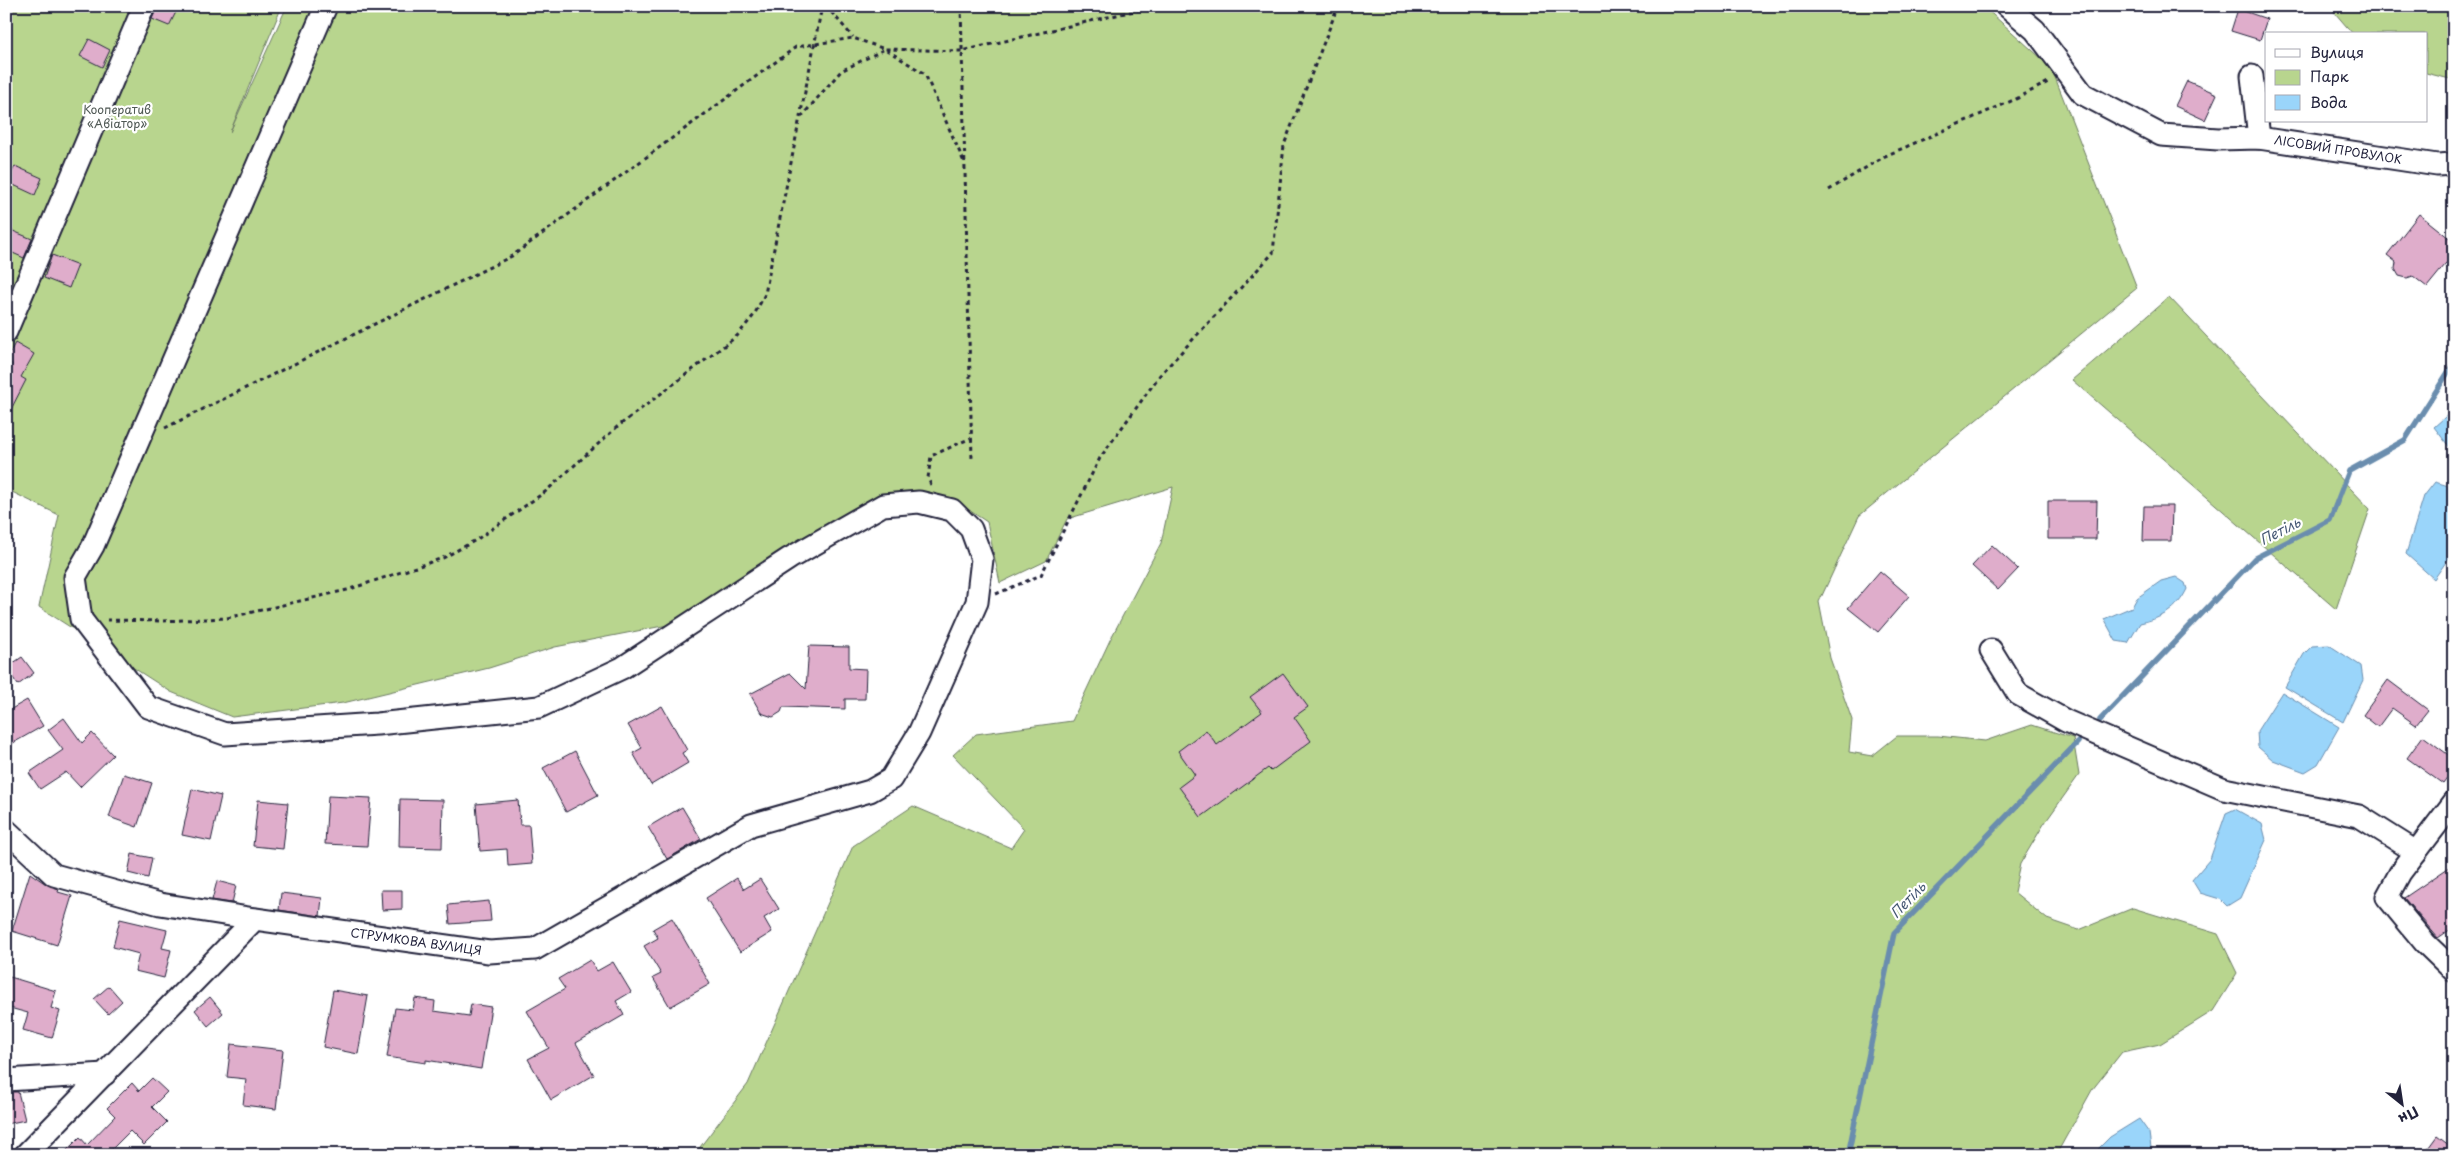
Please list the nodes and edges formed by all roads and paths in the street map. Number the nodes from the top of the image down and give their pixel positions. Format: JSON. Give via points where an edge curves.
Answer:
{"nodes":[{"id":1,"x":144,"y":6,"type":"edge"},
{"id":2,"x":326,"y":6,"type":"edge"},
{"id":3,"x":822,"y":6,"type":"edge"},
{"id":4,"x":826,"y":6,"type":"edge"},
{"id":5,"x":960,"y":6,"type":"edge"},
{"id":6,"x":1155,"y":6,"type":"edge"},
{"id":7,"x":1338,"y":6,"type":"edge"},
{"id":8,"x":2007,"y":6,"type":"edge"},
{"id":9,"x":853,"y":38,"type":"junction"},
{"id":10,"x":815,"y":44,"type":"junction"},
{"id":11,"x":885,"y":49,"type":"junction"},
{"id":12,"x":962,"y":51,"type":"junction"},
{"id":13,"x":2066,"y":72,"type":"junction"},
{"id":14,"x":2252,"y":76,"type":"dead end"},
{"id":15,"x":800,"y":117,"type":"junction"},
{"id":16,"x":2259,"y":138,"type":"junction"},
{"id":17,"x":2454,"y":164,"type":"edge"},
{"id":18,"x":965,"y":166,"type":"junction"},
{"id":19,"x":1829,"y":190,"type":"dead end"},
{"id":20,"x":6,"y":332,"type":"edge"},
{"id":21,"x":971,"y":438,"type":"junction"},
{"id":22,"x":138,"y":441,"type":"junction"},
{"id":23,"x":972,"y":460,"type":"dead end"},
{"id":24,"x":941,"y":507,"type":"junction"},
{"id":25,"x":977,"y":602,"type":"junction"},
{"id":26,"x":81,"y":619,"type":"junction"},
{"id":27,"x":1991,"y":650,"type":"dead end"},
{"id":28,"x":2454,"y":802,"type":"edge"},
{"id":29,"x":6,"y":830,"type":"edge"},
{"id":30,"x":2416,"y":852,"type":"junction"},
{"id":31,"x":255,"y":919,"type":"junction"},
{"id":32,"x":2454,"y":971,"type":"edge"},
{"id":33,"x":105,"y":1074,"type":"junction"},
{"id":34,"x":6,"y":1080,"type":"edge"},
{"id":35,"x":25,"y":1155,"type":"edge"}],
"edges":[{"from":1,"to":20,"type":"street"},
{"from":2,"to":22,"type":"street"},
{"from":3,"to":10,"type":"path"},
{"from":4,"to":9,"type":"path"},
{"from":5,"to":12,"type":"path"},
{"from":6,"to":12,"type":"path"},
{"from":7,"to":25,"type":"path","via":[[1284,145],[1272,253],[1160,375],[1100,458],[1042,575]]},
{"from":8,"to":13,"type":"street","via":[[2035,30]]},
{"from":9,"to":10,"type":"path"},
{"from":9,"to":11,"type":"path"},
{"from":10,"to":15,"type":"path"},
{"from":10,"to":22,"type":"path","via":[[796,47],[512,256]]},
{"from":11,"to":12,"type":"path"},
{"from":11,"to":15,"type":"path","via":[[841,72]]},
{"from":11,"to":18,"type":"path","via":[[925,74]]},
{"from":12,"to":18,"type":"path"},
{"from":13,"to":16,"type":"street","name":"ЛІСОВИЙ ПРОВУЛОК","via":[[2083,94],[2161,135]]},
{"from":13,"to":19,"type":"path","via":[[2016,99],[1886,156]]},
{"from":14,"to":16,"type":"street"},
{"from":15,"to":26,"type":"path","via":[[765,294],[754,315],[737,336],[617,427],[546,492],[476,540],[443,558],[347,590],[227,618],[162,621]]},
{"from":16,"to":17,"type":"street","name":"ЛІСОВИЙ ПРОВУЛОК","via":[[2437,165]]},
{"from":18,"to":21,"type":"path"},
{"from":21,"to":23,"type":"path"},
{"from":21,"to":24,"type":"path","via":[[931,456],[928,478]]},
{"from":22,"to":26,"type":"street","via":[[93,546],[75,577]]},
{"from":24,"to":25,"type":"street","name":"СТРУМКОВА ВУЛИЦЯ","via":[[952,510],[971,529],[982,559]]},
{"from":24,"to":26,"type":"street","via":[[920,502],[883,505],[790,558],[622,668],[539,706],[377,724],[225,734],[148,707]]},
{"from":25,"to":31,"type":"street","name":"СТРУМКОВА ВУЛИЦЯ","via":[[919,733],[891,779],[870,791],[751,825],[535,949],[490,952]]},
{"from":27,"to":30,"type":"street","via":[[2018,694],[2066,721],[2224,789],[2359,816]]},
{"from":28,"to":30,"type":"street"},
{"from":29,"to":31,"type":"street","name":"СТРУМКОВА ВУЛИЦЯ","via":[[54,875],[160,904]]},
{"from":30,"to":32,"type":"street","via":[[2387,897],[2425,943]]},
{"from":31,"to":33,"type":"street"},
{"from":33,"to":34,"type":"street"},
{"from":33,"to":35,"type":"street"}]}
